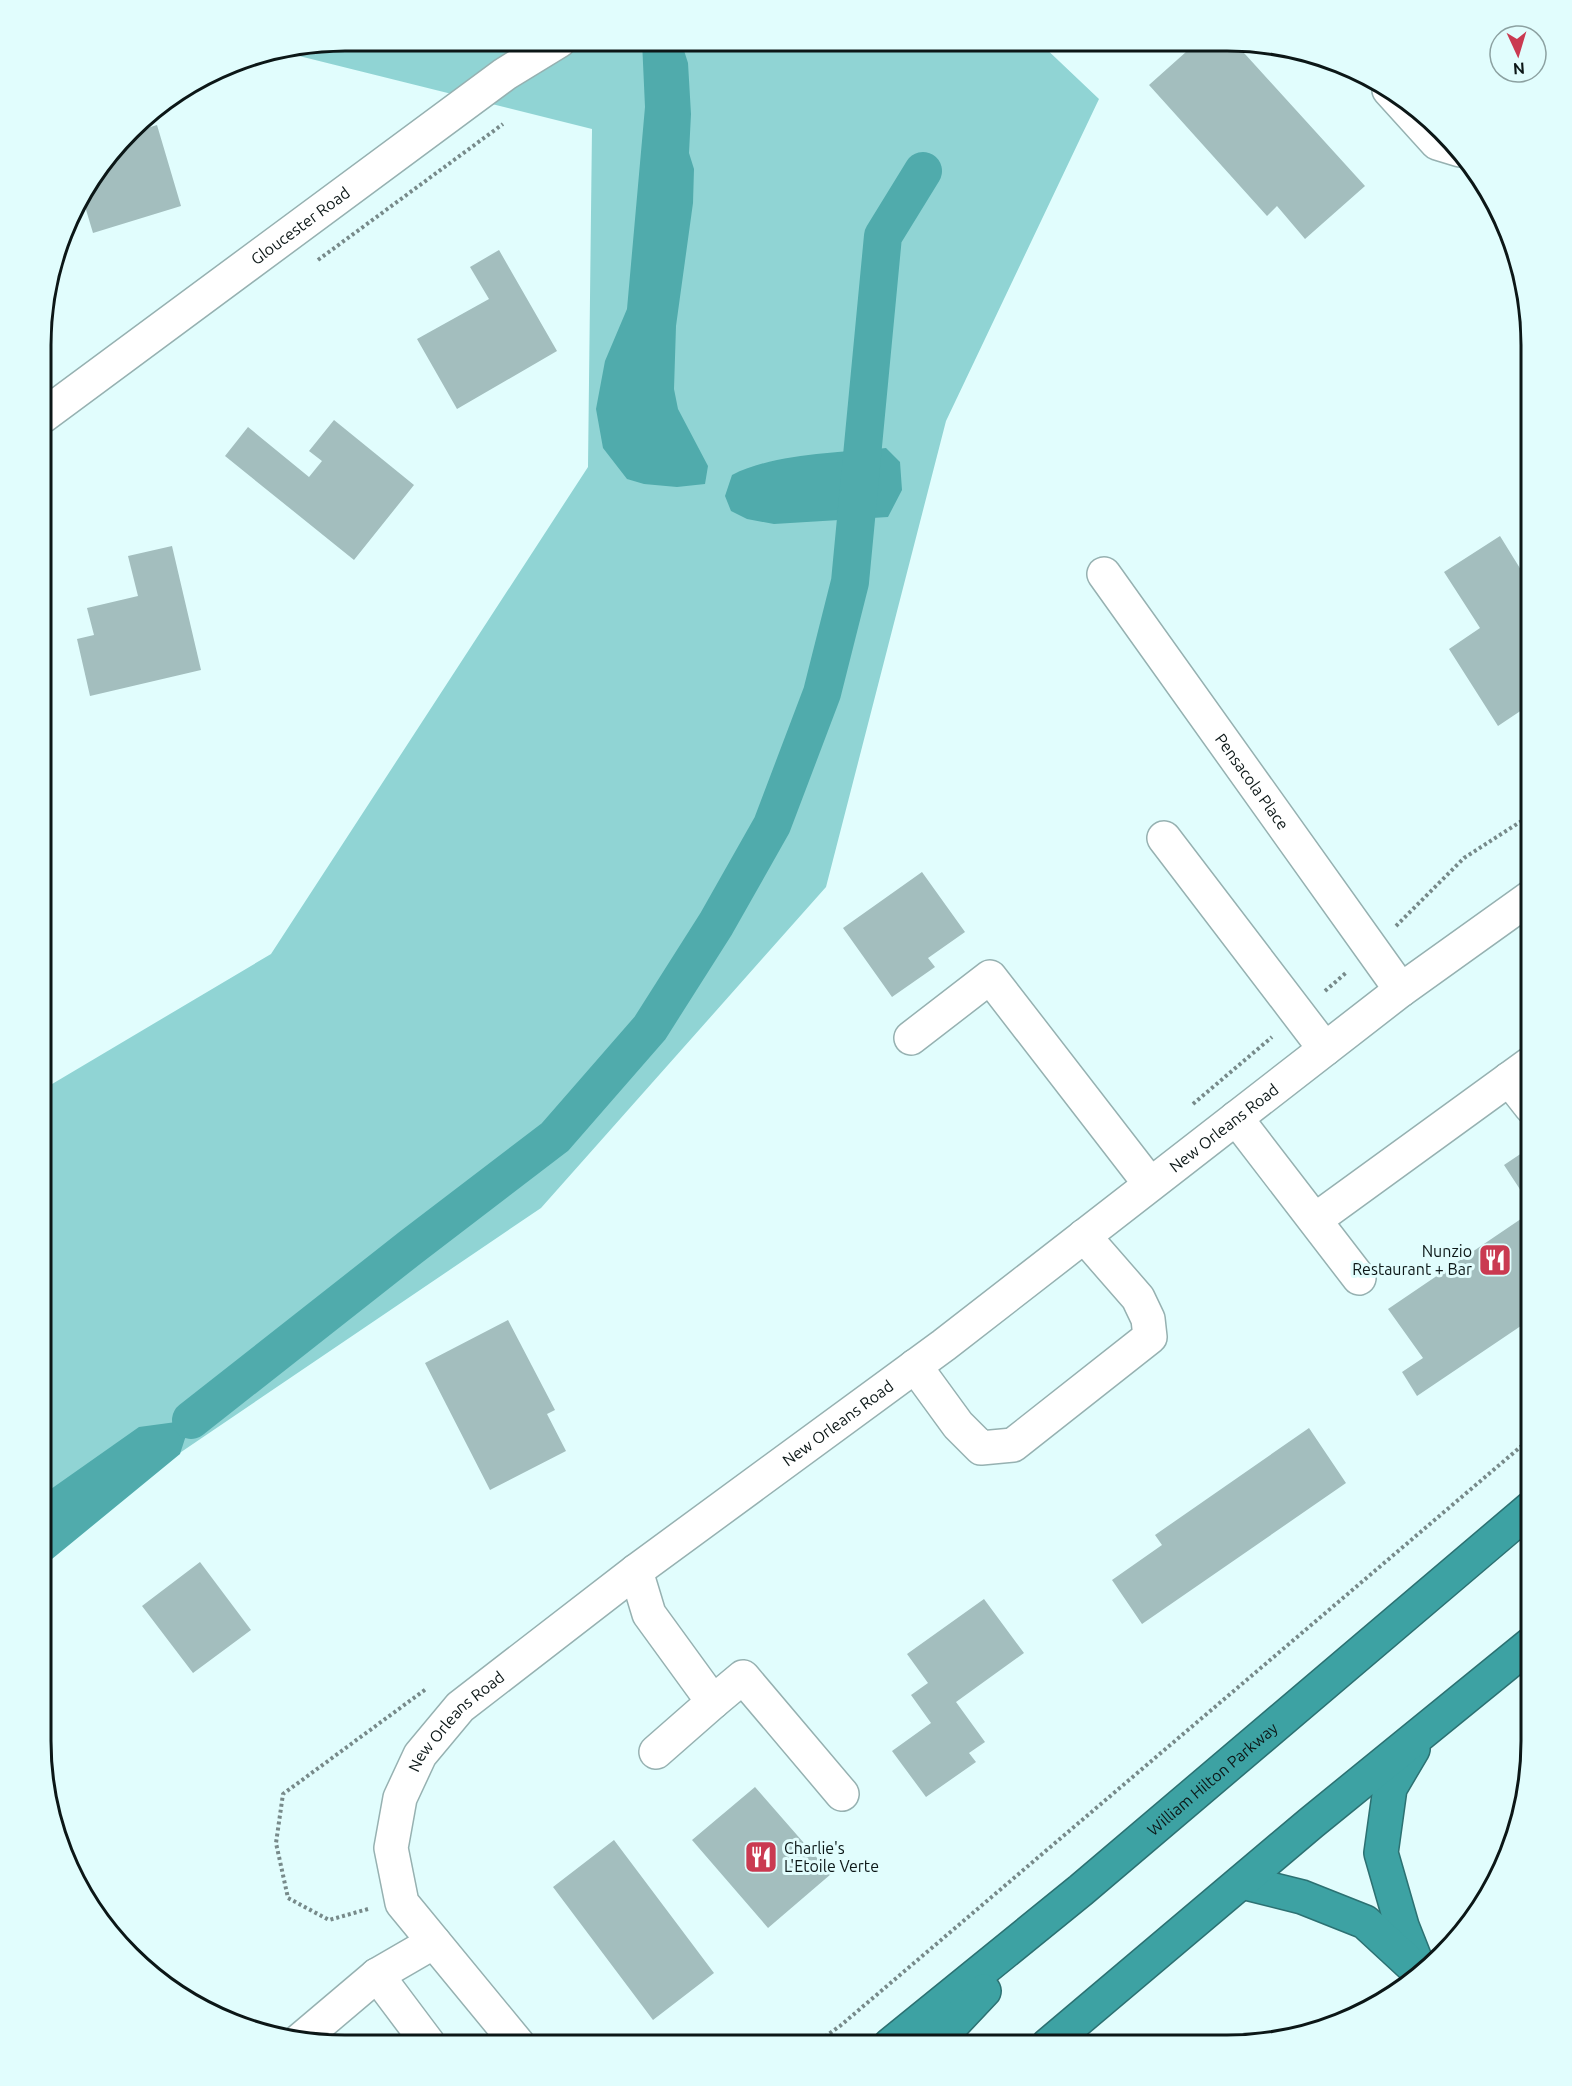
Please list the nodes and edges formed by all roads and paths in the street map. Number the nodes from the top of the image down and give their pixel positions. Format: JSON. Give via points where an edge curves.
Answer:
{"nodes":[{"id":1,"x":543,"y":51,"type":"edge"},
{"id":2,"x":1417,"y":120,"type":"edge"},
{"id":3,"x":1442,"y":145,"type":"edge"},
{"id":4,"x":51,"y":410,"type":"edge"},
{"id":5,"x":1104,"y":574,"type":"dead end"},
{"id":6,"x":1164,"y":838,"type":"dead end"},
{"id":7,"x":1521,"y":904,"type":"edge"},
{"id":8,"x":1401,"y":990,"type":"junction"},
{"id":9,"x":911,"y":1038,"type":"dead end"},
{"id":10,"x":1325,"y":1049,"type":"junction"},
{"id":11,"x":1520,"y":1071,"type":"edge"},
{"id":12,"x":1236,"y":1118,"type":"junction"},
{"id":13,"x":1150,"y":1184,"type":"junction"},
{"id":14,"x":1315,"y":1220,"type":"junction"},
{"id":15,"x":1084,"y":1236,"type":"junction"},
{"id":16,"x":1359,"y":1278,"type":"dead end"},
{"id":17,"x":915,"y":1366,"type":"junction"},
{"id":18,"x":1521,"y":1447,"type":"edge"},
{"id":19,"x":1521,"y":1516,"type":"edge"},
{"id":20,"x":636,"y":1572,"type":"junction"},
{"id":21,"x":1521,"y":1652,"type":"edge"},
{"id":22,"x":713,"y":1702,"type":"junction"},
{"id":23,"x":1423,"y":1732,"type":"junction"},
{"id":24,"x":656,"y":1752,"type":"dead end"},
{"id":25,"x":842,"y":1794,"type":"dead end"},
{"id":26,"x":1242,"y":1882,"type":"junction"},
{"id":27,"x":1081,"y":1890,"type":"junction"},
{"id":28,"x":434,"y":1942,"type":"junction"},
{"id":29,"x":1417,"y":1965,"type":"edge"},
{"id":30,"x":1414,"y":1968,"type":"edge"},
{"id":31,"x":377,"y":1975,"type":"junction"},
{"id":32,"x":309,"y":2032,"type":"edge"},
{"id":33,"x":422,"y":2035,"type":"edge"},
{"id":34,"x":511,"y":2035,"type":"edge"},
{"id":35,"x":828,"y":2035,"type":"edge"},
{"id":36,"x":901,"y":2035,"type":"edge"},
{"id":37,"x":943,"y":2035,"type":"edge"},
{"id":38,"x":1060,"y":2035,"type":"edge"}],
"edges":[{"from":1,"to":4,"type":"street","name":"Gloucester Road","via":[[506,74]]},
{"from":2,"to":3,"type":"street"},
{"from":5,"to":8,"type":"street","name":"Pensacola Place"},
{"from":6,"to":10,"type":"street"},
{"from":7,"to":8,"type":"street","name":"New Orleans Road"},
{"from":8,"to":10,"type":"street","name":"New Orleans Road"},
{"from":9,"to":13,"type":"street","via":[[990,977]]},
{"from":10,"to":12,"type":"street","name":"New Orleans Road"},
{"from":11,"to":14,"type":"street"},
{"from":12,"to":13,"type":"street","name":"New Orleans Road"},
{"from":12,"to":14,"type":"street"},
{"from":13,"to":15,"type":"street","name":"New Orleans Road"},
{"from":14,"to":16,"type":"street"},
{"from":15,"to":17,"type":"street","name":"New Orleans Road"},
{"from":15,"to":17,"type":"street","via":[[1138,1298],[1148,1319],[1150,1337],[1013,1445],[981,1448],[958,1425]]},
{"from":17,"to":20,"type":"street","name":"New Orleans Road"},
{"from":18,"to":35,"type":"path"},
{"from":19,"to":27,"type":"highway","name":"William Hilton Parkway"},
{"from":20,"to":22,"type":"street","via":[[650,1614]]},
{"from":20,"to":28,"type":"street","name":"New Orleans Road","via":[[460,1707],[420,1755],[400,1798],[392,1848],[402,1903]]},
{"from":21,"to":23,"type":"highway"},
{"from":22,"to":24,"type":"street"},
{"from":22,"to":25,"type":"street","via":[[743,1677]]},
{"from":23,"to":26,"type":"highway"},
{"from":23,"to":29,"type":"highway","via":[[1390,1788],[1382,1853]]},
{"from":26,"to":30,"type":"highway","via":[[1302,1897],[1365,1922]]},
{"from":26,"to":38,"type":"highway"},
{"from":27,"to":36,"type":"highway","name":"William Hilton Parkway"},
{"from":27,"to":37,"type":"highway"},
{"from":28,"to":31,"type":"street"},
{"from":28,"to":34,"type":"street","name":"New Orleans Road"},
{"from":31,"to":32,"type":"street"},
{"from":31,"to":33,"type":"street"}]}
